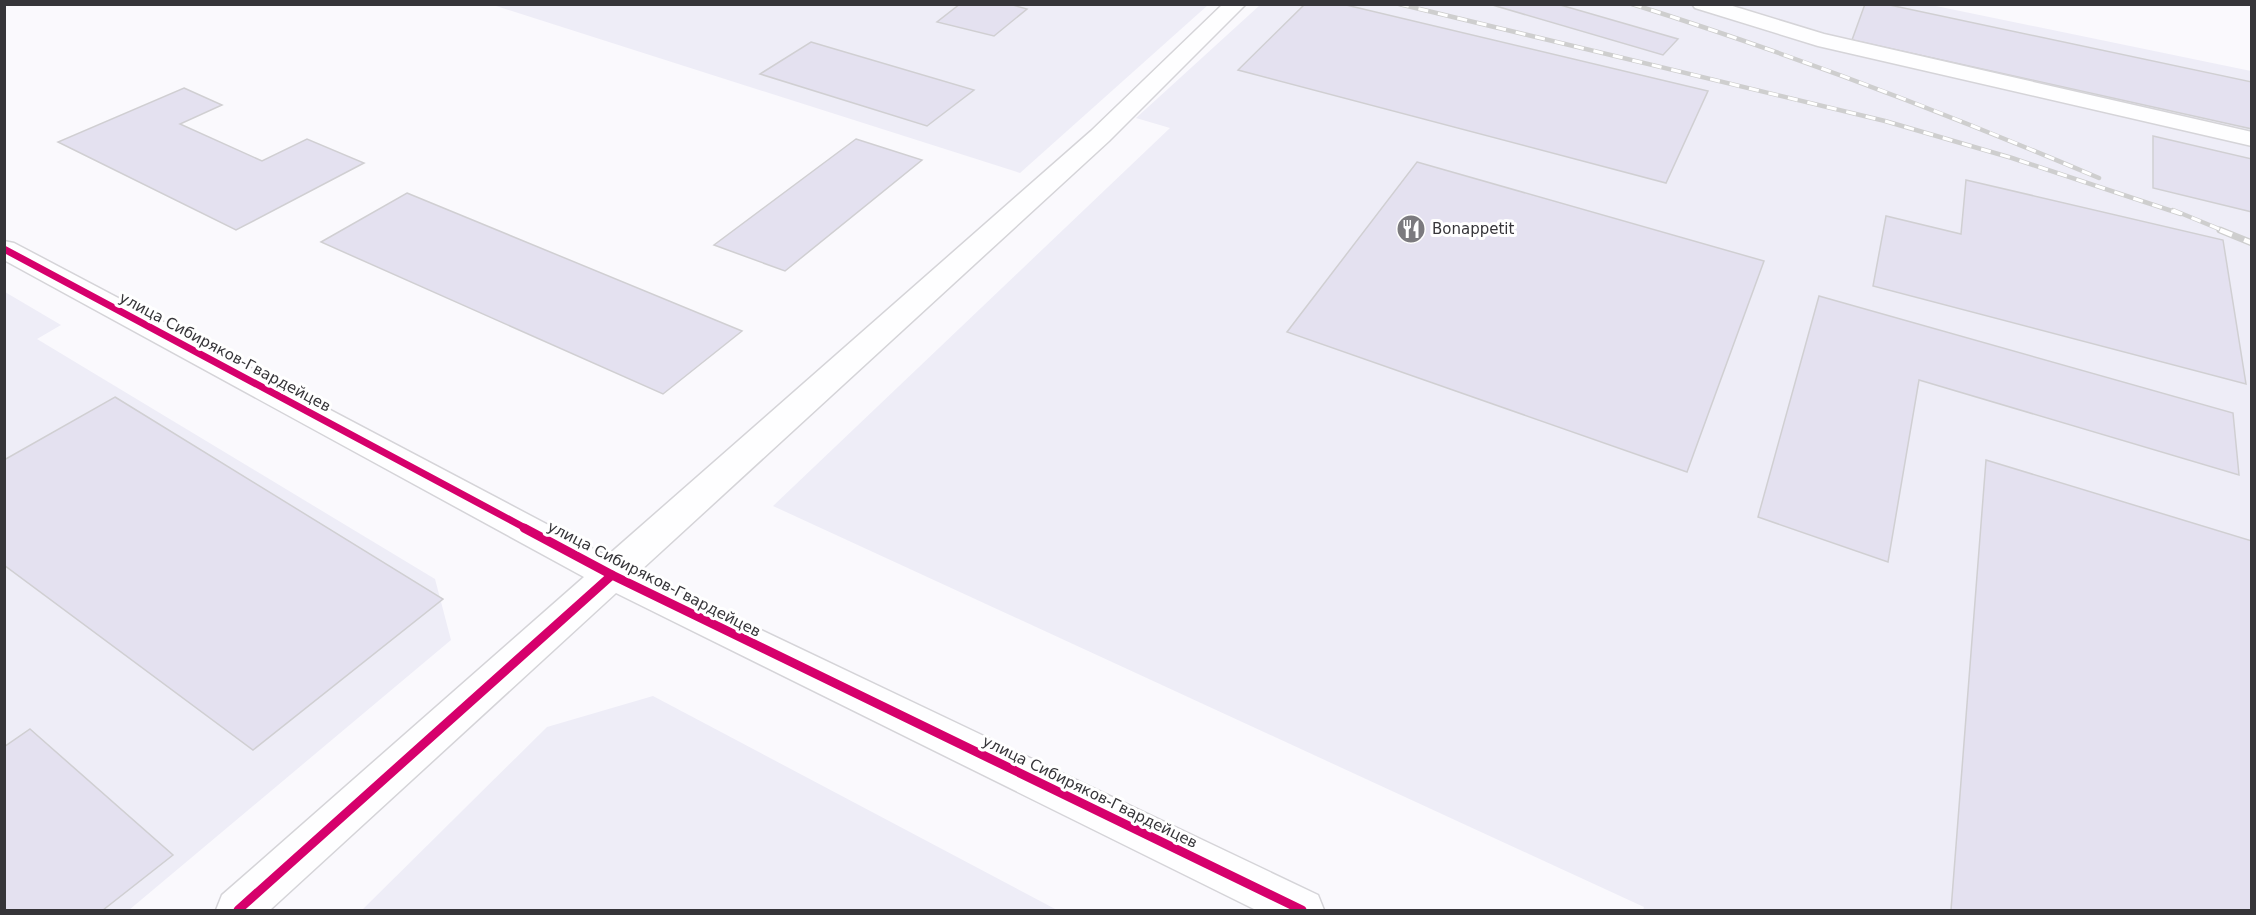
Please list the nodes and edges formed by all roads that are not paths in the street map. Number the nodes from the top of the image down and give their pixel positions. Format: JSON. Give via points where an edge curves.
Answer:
{"nodes":[{"id":1,"x":1236,"y":4,"type":"edge"},
{"id":2,"x":1702,"y":4,"type":"edge"},
{"id":3,"x":2252,"y":139,"type":"edge"},
{"id":4,"x":4,"y":249,"type":"edge"},
{"id":5,"x":612,"y":575,"type":"junction"},
{"id":6,"x":238,"y":910,"type":"edge"},
{"id":7,"x":1302,"y":910,"type":"edge"}],
"edges":[{"from":1,"to":5,"type":"street","via":[[1100,136]]},
{"from":2,"to":3,"type":"street","via":[[1818,39]]},
{"from":4,"to":5,"type":"street","name":"улица Сибиряков-Гвардейцев"},
{"from":5,"to":6,"type":"street"},
{"from":5,"to":7,"type":"street","name":"улица Сибиряков-Гвардейцев"}]}
